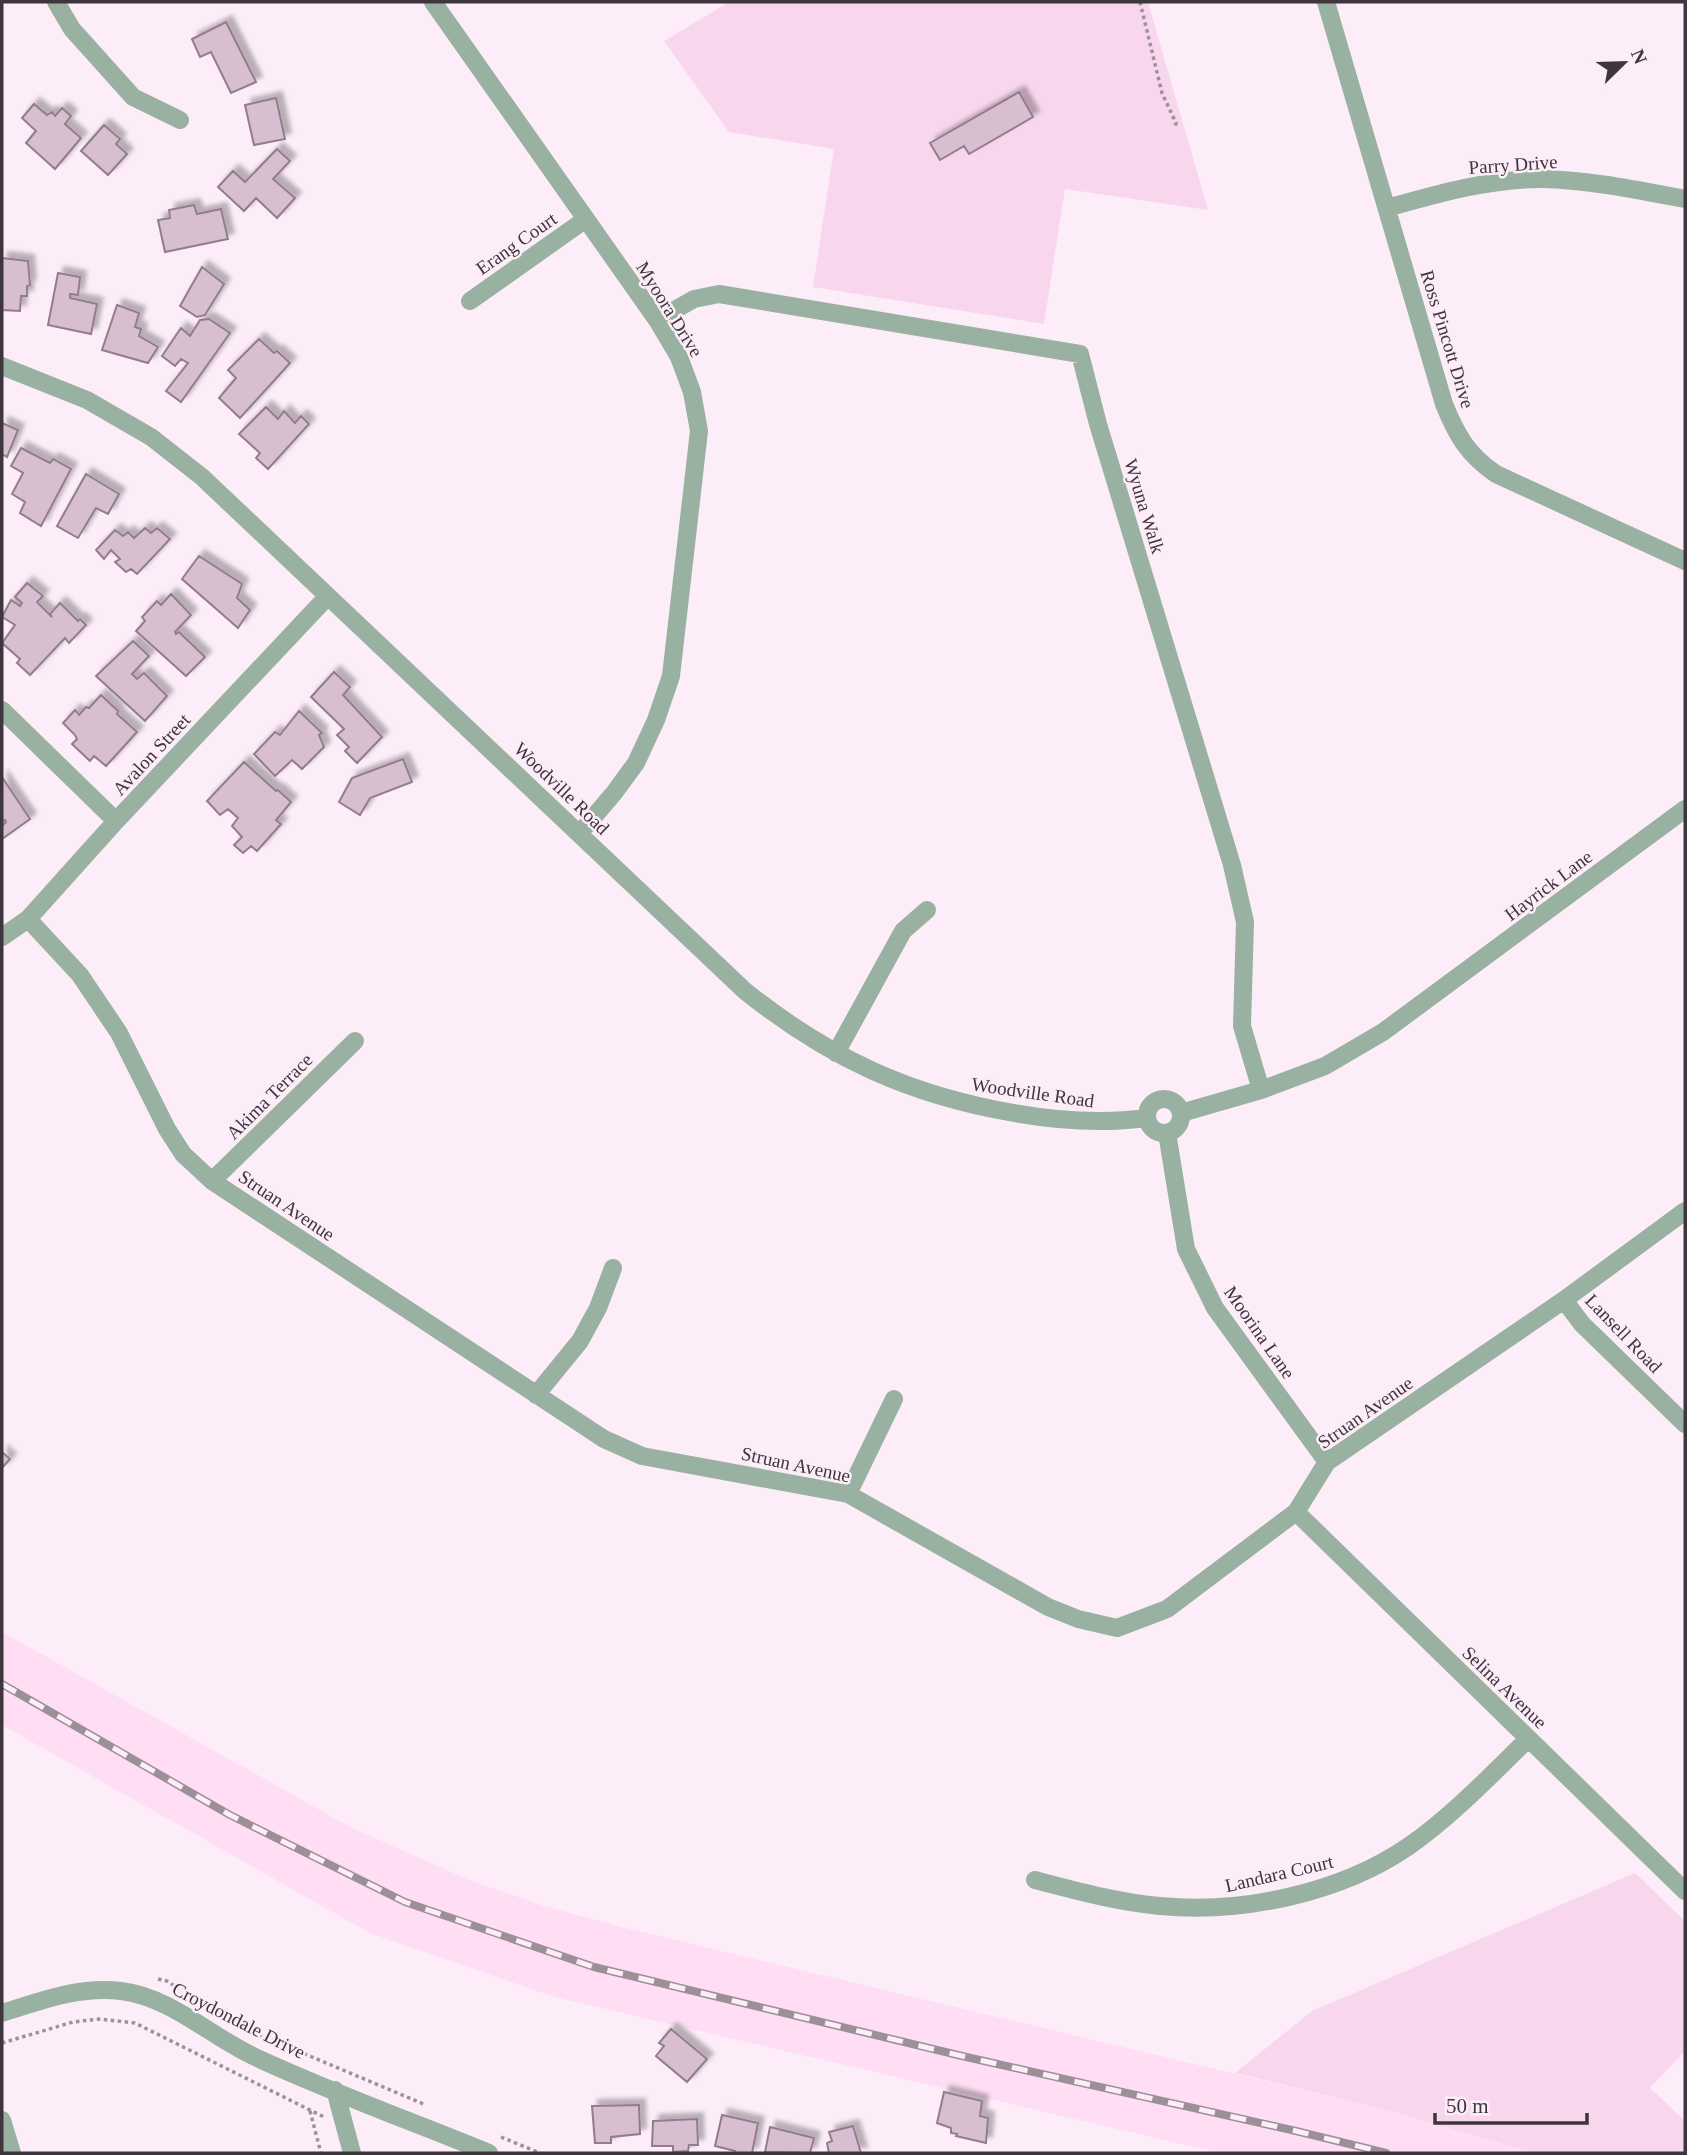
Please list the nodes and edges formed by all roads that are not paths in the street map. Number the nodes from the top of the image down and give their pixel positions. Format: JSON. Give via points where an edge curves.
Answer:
{"nodes":[{"id":1,"x":56,"y":2,"type":"edge"},
{"id":2,"x":433,"y":2,"type":"edge"},
{"id":3,"x":1326,"y":2,"type":"edge"},
{"id":4,"x":180,"y":120,"type":"dead end"},
{"id":5,"x":1685,"y":199,"type":"edge"},
{"id":6,"x":1387,"y":208,"type":"junction"},
{"id":7,"x":586,"y":219,"type":"junction"},
{"id":8,"x":470,"y":301,"type":"dead end"},
{"id":9,"x":657,"y":320,"type":"junction"},
{"id":10,"x":2,"y":366,"type":"edge"},
{"id":11,"x":1685,"y":561,"type":"edge"},
{"id":12,"x":328,"y":596,"type":"junction"},
{"id":13,"x":2,"y":710,"type":"edge"},
{"id":14,"x":1685,"y":809,"type":"edge"},
{"id":15,"x":117,"y":821,"type":"junction"},
{"id":16,"x":579,"y":834,"type":"junction"},
{"id":17,"x":927,"y":911,"type":"dead end"},
{"id":18,"x":28,"y":919,"type":"junction"},
{"id":19,"x":2,"y":937,"type":"edge"},
{"id":20,"x":355,"y":1041,"type":"dead end"},
{"id":21,"x":836,"y":1053,"type":"junction"},
{"id":22,"x":1261,"y":1090,"type":"junction"},
{"id":23,"x":1181,"y":1113,"type":"junction"},
{"id":24,"x":1147,"y":1118,"type":"junction"},
{"id":25,"x":1167,"y":1133,"type":"junction"},
{"id":26,"x":212,"y":1181,"type":"junction"},
{"id":27,"x":1685,"y":1211,"type":"edge"},
{"id":28,"x":612,"y":1268,"type":"dead end"},
{"id":29,"x":1564,"y":1300,"type":"junction"},
{"id":30,"x":536,"y":1395,"type":"junction"},
{"id":31,"x":894,"y":1399,"type":"dead end"},
{"id":32,"x":1685,"y":1424,"type":"edge"},
{"id":33,"x":1327,"y":1462,"type":"junction"},
{"id":34,"x":848,"y":1494,"type":"junction"},
{"id":35,"x":1296,"y":1512,"type":"junction"},
{"id":36,"x":1528,"y":1739,"type":"junction"},
{"id":37,"x":1035,"y":1880,"type":"dead end"},
{"id":38,"x":1685,"y":1891,"type":"edge"},
{"id":39,"x":2,"y":2013,"type":"edge"},
{"id":40,"x":335,"y":2090,"type":"junction"},
{"id":41,"x":2,"y":2120,"type":"edge"},
{"id":42,"x":12,"y":2153,"type":"edge"},
{"id":43,"x":352,"y":2153,"type":"edge"},
{"id":44,"x":489,"y":2153,"type":"edge"}],
"edges":[{"from":1,"to":4,"type":"street","via":[[72,29],[133,97]]},
{"from":2,"to":7,"type":"street","name":"Myoora Drive"},
{"from":3,"to":6,"type":"street","name":"Ross Pincott Drive"},
{"from":5,"to":6,"type":"street","name":"Parry Drive","via":[[1599,183],[1539,179],[1473,185]]},
{"from":6,"to":11,"type":"street","name":"Ross Pincott Drive","via":[[1444,404],[1470,453],[1522,488]]},
{"from":7,"to":8,"type":"street","name":"Erang Court"},
{"from":7,"to":9,"type":"street","name":"Myoora Drive"},
{"from":9,"to":16,"type":"street","name":"Myoora Drive","via":[[692,392],[699,431],[671,676],[636,762]]},
{"from":9,"to":22,"type":"street","name":"Wyuna Walk","via":[[694,299],[719,294],[1080,354],[1232,865],[1245,922],[1242,1026]]},
{"from":10,"to":12,"type":"street","name":"Woodville Road","via":[[87,400],[152,437],[202,477]]},
{"from":12,"to":15,"type":"street","name":"Avalon Street"},
{"from":12,"to":16,"type":"street","name":"Woodville Road"},
{"from":13,"to":15,"type":"street"},
{"from":14,"to":22,"type":"street","name":"Hayrick Lane","via":[[1383,1032],[1325,1066]]},
{"from":15,"to":18,"type":"street","name":"Avalon Street"},
{"from":16,"to":21,"type":"street","name":"Woodville Road","via":[[745,991]]},
{"from":17,"to":21,"type":"street","via":[[903,931]]},
{"from":18,"to":19,"type":"street","name":"Avalon Street"},
{"from":18,"to":26,"type":"street","name":"Struan Avenue","via":[[80,975],[118,1033],[183,1154]]},
{"from":20,"to":26,"type":"street","name":"Akima Terrace"},
{"from":21,"to":24,"type":"street","name":"Woodville Road","via":[[880,1076],[947,1100],[989,1109],[1072,1122]]},
{"from":22,"to":23,"type":"street"},
{"from":23,"to":24,"type":"street","via":[[1170,1100],[1159,1099],[1150,1105]]},
{"from":23,"to":25,"type":"street","via":[[1179,1124]]},
{"from":24,"to":25,"type":"street","via":[[1153,1129]]},
{"from":25,"to":33,"type":"street","name":"Moorina Lane","via":[[1186,1249],[1215,1308]]},
{"from":26,"to":30,"type":"street","name":"Struan Avenue"},
{"from":27,"to":29,"type":"street","name":"Struan Avenue"},
{"from":28,"to":30,"type":"street","via":[[580,1341]]},
{"from":29,"to":32,"type":"street","name":"Lansell Road","via":[[1582,1324]]},
{"from":29,"to":33,"type":"street","name":"Struan Avenue"},
{"from":30,"to":34,"type":"street","name":"Struan Avenue","via":[[604,1439],[642,1456]]},
{"from":31,"to":34,"type":"street"},
{"from":33,"to":35,"type":"street","name":"Struan Avenue"},
{"from":34,"to":35,"type":"street","name":"Struan Avenue","via":[[1048,1607],[1117,1628],[1167,1609]]},
{"from":35,"to":36,"type":"street","name":"Selina Avenue"},
{"from":36,"to":37,"type":"street","name":"Landara Court","via":[[1454,1811],[1408,1847],[1350,1878],[1301,1894],[1221,1908],[1161,1906],[1102,1898]]},
{"from":36,"to":38,"type":"street","name":"Selina Avenue"},
{"from":39,"to":40,"type":"street","name":"Croydondale Drive","via":[[74,1991],[123,1991],[162,2003],[252,2055]]},
{"from":40,"to":43,"type":"street"},
{"from":40,"to":44,"type":"street","name":"Croydondale Drive"},
{"from":41,"to":42,"type":"street"}]}
